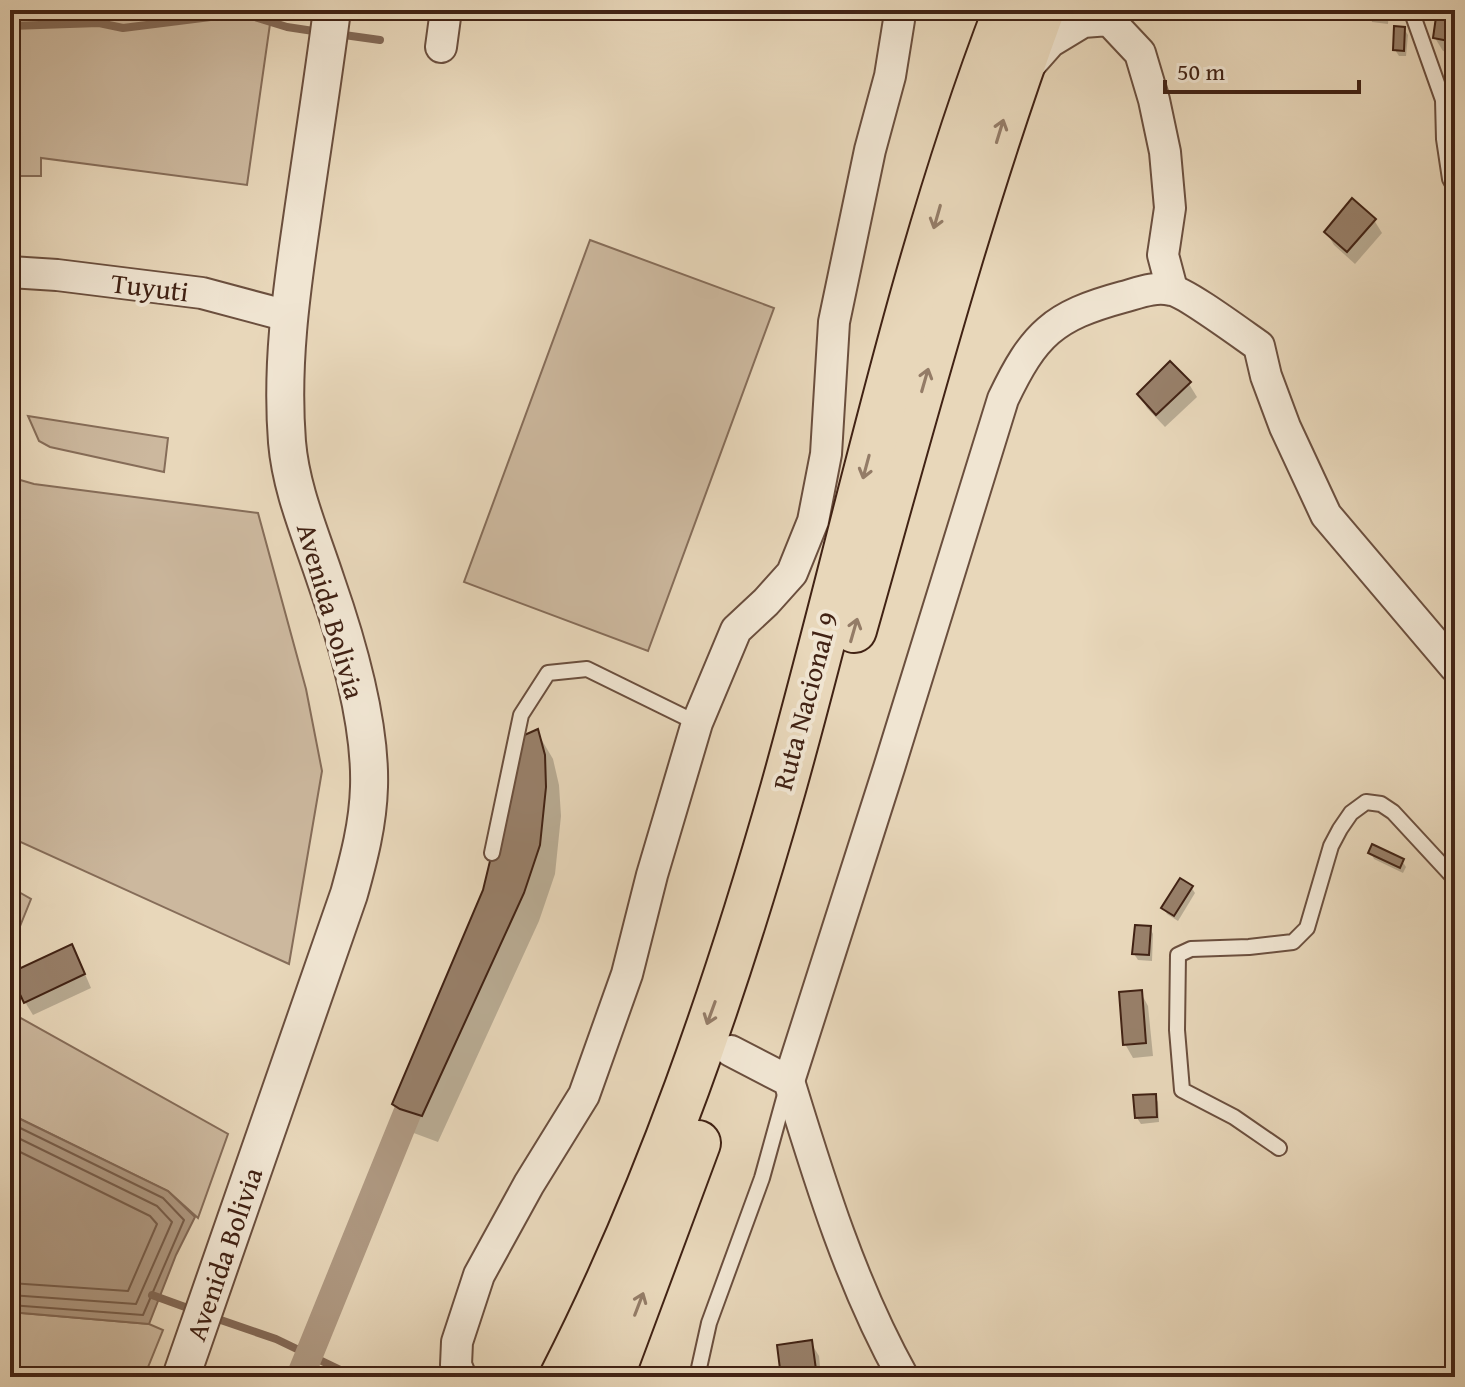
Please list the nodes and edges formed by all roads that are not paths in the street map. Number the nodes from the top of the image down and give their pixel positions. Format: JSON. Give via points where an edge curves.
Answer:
{"nodes":[{"id":1,"x":332,"y":10,"type":"edge"},
{"id":2,"x":446,"y":10,"type":"edge"},
{"id":3,"x":896,"y":10,"type":"edge"},
{"id":4,"x":1006,"y":10,"type":"edge"},
{"id":5,"x":1042,"y":10,"type":"edge"},
{"id":6,"x":1124,"y":10,"type":"edge"},
{"id":7,"x":1411,"y":10,"type":"edge"},
{"id":8,"x":441,"y":47,"type":"dead end"},
{"id":9,"x":1140,"y":53,"type":"junction"},
{"id":10,"x":1016,"y":82,"type":"junction"},
{"id":11,"x":1449,"y":97,"type":"edge"},
{"id":12,"x":1455,"y":188,"type":"edge"},
{"id":13,"x":10,"y":272,"type":"edge"},
{"id":14,"x":1172,"y":289,"type":"junction"},
{"id":15,"x":288,"y":316,"type":"junction"},
{"id":16,"x":1450,"y":652,"type":"edge"},
{"id":17,"x":697,"y":723,"type":"junction"},
{"id":18,"x":492,"y":853,"type":"dead end"},
{"id":19,"x":1455,"y":879,"type":"edge"},
{"id":20,"x":731,"y":1051,"type":"junction"},
{"id":21,"x":789,"y":1081,"type":"junction"},
{"id":22,"x":1279,"y":1148,"type":"dead end"},
{"id":23,"x":186,"y":1363,"type":"edge"},
{"id":24,"x":566,"y":1369,"type":"edge"},
{"id":25,"x":461,"y":1377,"type":"edge"},
{"id":26,"x":611,"y":1377,"type":"edge"},
{"id":27,"x":697,"y":1377,"type":"edge"},
{"id":28,"x":903,"y":1377,"type":"edge"}],
"edges":[{"from":1,"to":15,"type":"street","name":"Avenida Bolivia"},
{"from":2,"to":8,"type":"street"},
{"from":3,"to":17,"type":"street","via":[[890,76],[834,322],[826,454],[813,521],[792,573],[736,630]]},
{"from":4,"to":24,"type":"highway","name":"Ruta Nacional 9","one_way":true,"via":[[974,93],[907,321],[783,789],[722,982],[651,1184]]},
{"from":5,"to":10,"type":"highway","name":"Ruta Nacional 9"},
{"from":6,"to":9,"type":"street"},
{"from":7,"to":11,"type":"lane"},
{"from":9,"to":10,"type":"street","via":[[1109,20],[1083,22],[1050,42]]},
{"from":9,"to":14,"type":"street","via":[[1165,152],[1170,208],[1163,255]]},
{"from":20,"to":10,"type":"highway","name":"Ruta Nacional 9","one_way":true},
{"from":11,"to":12,"type":"lane","via":[[1444,139]]},
{"from":13,"to":15,"type":"street","name":"Tuyuti","via":[[202,293]]},
{"from":14,"to":16,"type":"street","via":[[1259,346],[1285,427],[1326,515]]},
{"from":14,"to":21,"type":"street","via":[[1148,290],[1074,313],[1038,339],[1015,373],[977,478]]},
{"from":15,"to":23,"type":"street","name":"Avenida Bolivia","via":[[287,445],[297,493],[347,648],[367,747],[369,785],[363,843],[349,894]]},
{"from":17,"to":18,"type":"lane","via":[[587,669],[548,673],[521,715]]},
{"from":17,"to":25,"type":"street","via":[[627,974],[584,1095],[479,1275],[457,1342]]},
{"from":19,"to":22,"type":"lane","via":[[1393,812],[1366,802],[1351,813],[1331,846],[1307,928],[1293,942],[1191,949],[1178,955],[1182,1090]]},
{"from":20,"to":21,"type":"street"},
{"from":26,"to":20,"type":"highway","name":"Ruta Nacional 9","one_way":true},
{"from":21,"to":27,"type":"lane","via":[[762,1178],[709,1323]]},
{"from":21,"to":28,"type":"street","via":[[833,1224]]}]}
